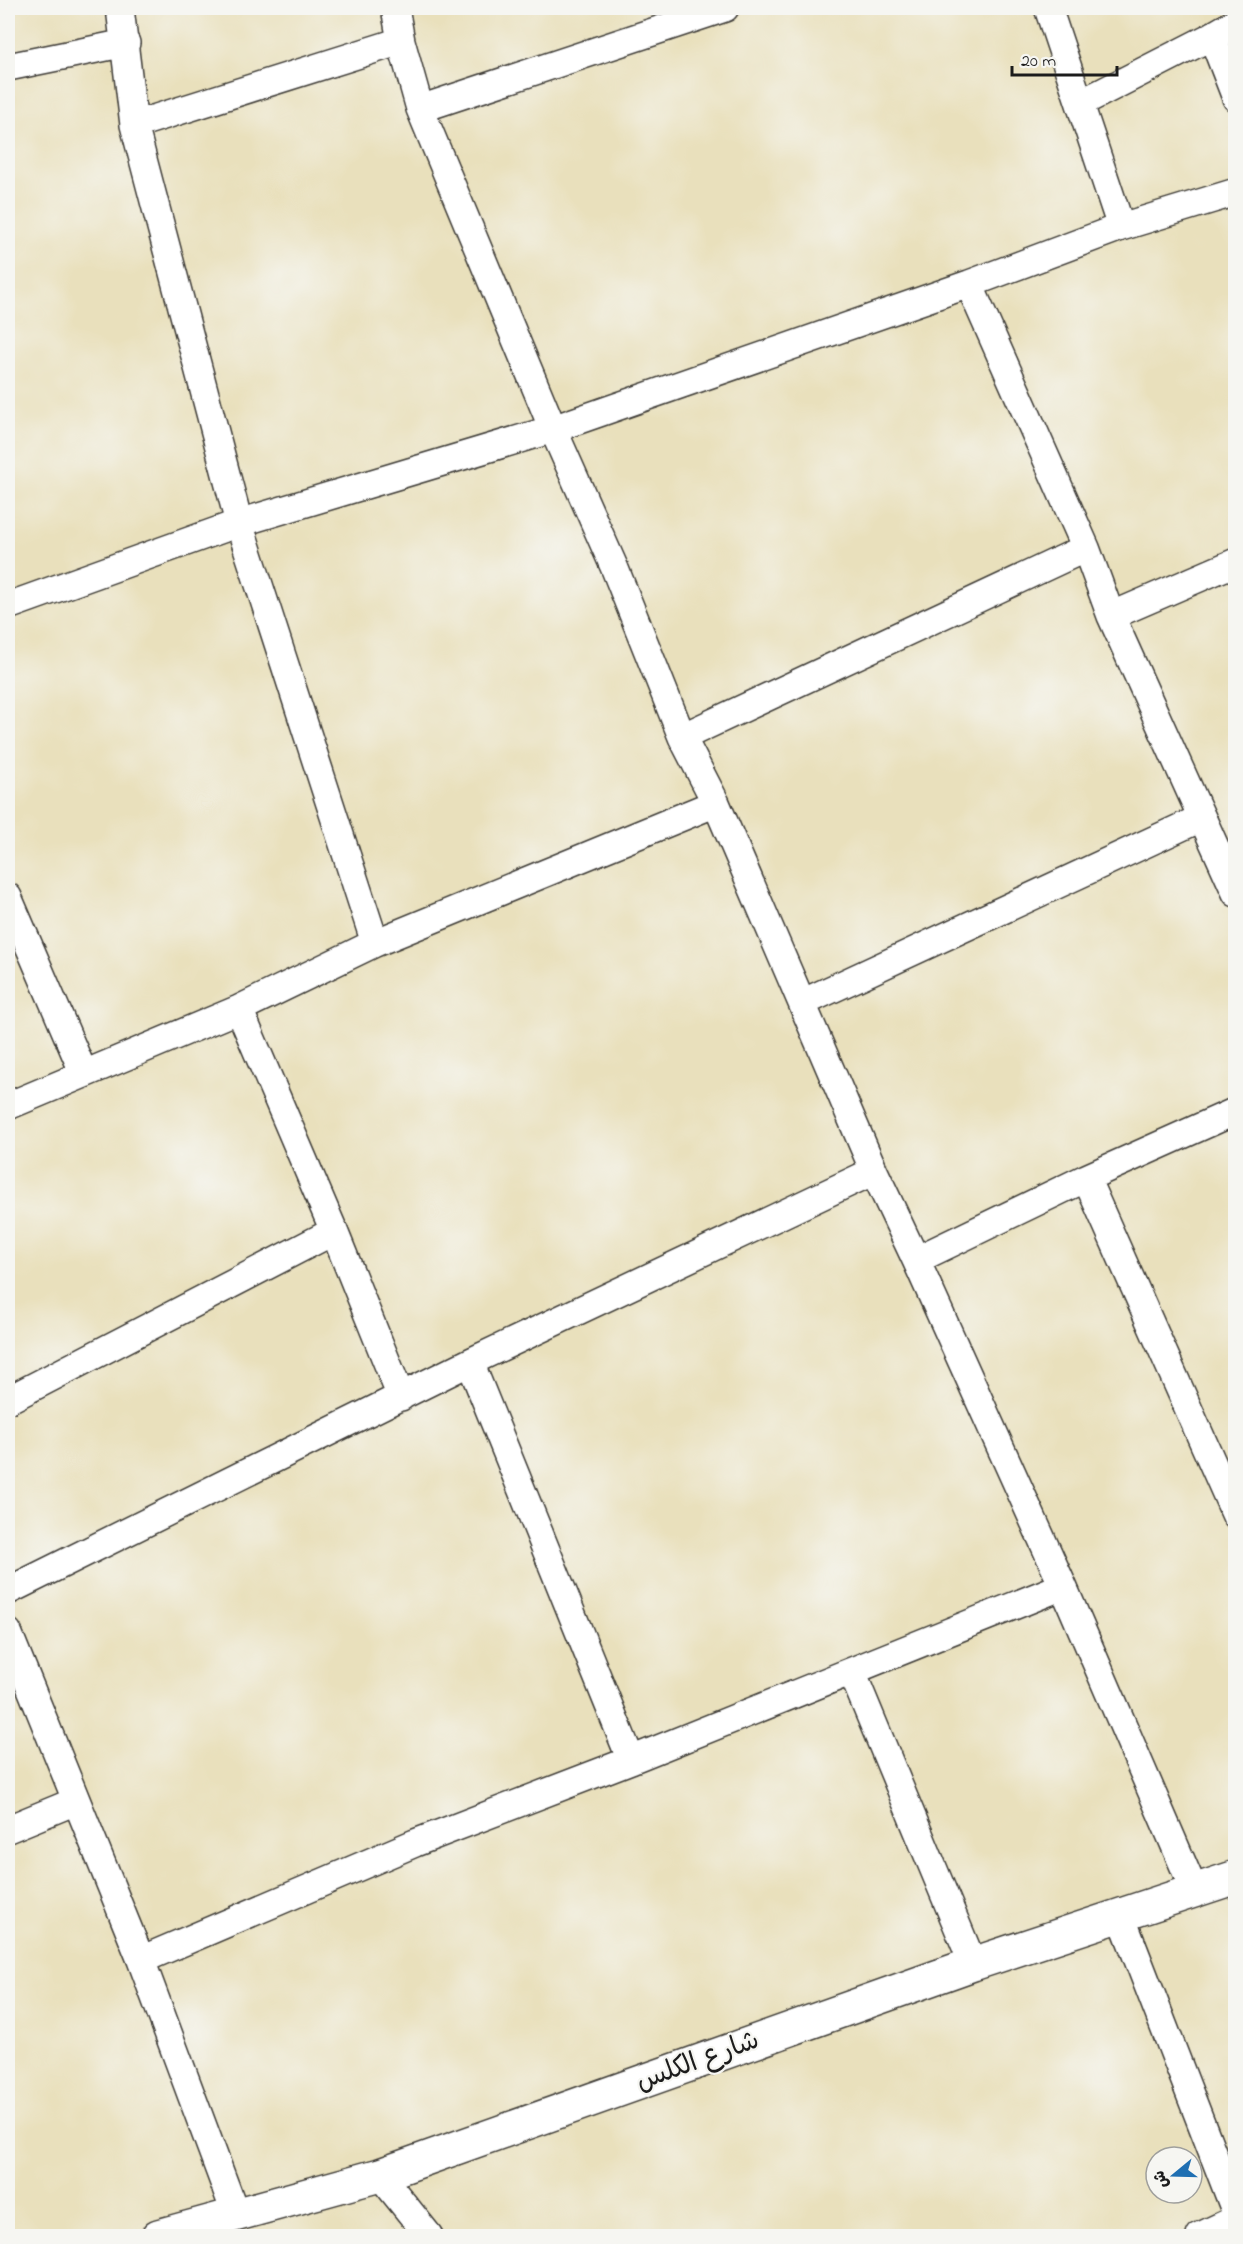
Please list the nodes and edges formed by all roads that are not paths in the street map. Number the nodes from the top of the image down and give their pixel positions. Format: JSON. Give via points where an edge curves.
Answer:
{"nodes":[{"id":1,"x":120,"y":8,"type":"edge"},
{"id":2,"x":395,"y":8,"type":"edge"},
{"id":3,"x":720,"y":8,"type":"edge"},
{"id":4,"x":1048,"y":8,"type":"edge"},
{"id":5,"x":1236,"y":22,"type":"edge"},
{"id":6,"x":1212,"y":36,"type":"junction"},
{"id":7,"x":401,"y":41,"type":"junction"},
{"id":8,"x":126,"y":43,"type":"junction"},
{"id":9,"x":8,"y":66,"type":"edge"},
{"id":10,"x":1236,"y":98,"type":"edge"},
{"id":11,"x":1081,"y":103,"type":"junction"},
{"id":12,"x":420,"y":110,"type":"junction"},
{"id":13,"x":134,"y":125,"type":"junction"},
{"id":14,"x":1236,"y":192,"type":"edge"},
{"id":15,"x":1120,"y":227,"type":"junction"},
{"id":16,"x":969,"y":284,"type":"junction"},
{"id":17,"x":553,"y":429,"type":"junction"},
{"id":18,"x":239,"y":523,"type":"junction"},
{"id":19,"x":1086,"y":548,"type":"junction"},
{"id":20,"x":1236,"y":562,"type":"edge"},
{"id":21,"x":8,"y":606,"type":"edge"},
{"id":22,"x":1111,"y":616,"type":"junction"},
{"id":23,"x":682,"y":736,"type":"junction"},
{"id":24,"x":716,"y":803,"type":"junction"},
{"id":25,"x":1202,"y":818,"type":"junction"},
{"id":26,"x":1236,"y":893,"type":"edge"},
{"id":27,"x":8,"y":897,"type":"edge"},
{"id":28,"x":375,"y":943,"type":"junction"},
{"id":29,"x":802,"y":1003,"type":"junction"},
{"id":30,"x":239,"y":1009,"type":"junction"},
{"id":31,"x":84,"y":1074,"type":"junction"},
{"id":32,"x":8,"y":1106,"type":"edge"},
{"id":33,"x":1236,"y":1111,"type":"edge"},
{"id":34,"x":874,"y":1172,"type":"junction"},
{"id":35,"x":1086,"y":1178,"type":"junction"},
{"id":36,"x":334,"y":1231,"type":"junction"},
{"id":37,"x":916,"y":1260,"type":"junction"},
{"id":38,"x":470,"y":1362,"type":"junction"},
{"id":39,"x":401,"y":1397,"type":"junction"},
{"id":40,"x":8,"y":1400,"type":"edge"},
{"id":41,"x":1236,"y":1516,"type":"edge"},
{"id":42,"x":1064,"y":1586,"type":"junction"},
{"id":43,"x":8,"y":1591,"type":"edge"},
{"id":44,"x":8,"y":1632,"type":"edge"},
{"id":45,"x":852,"y":1672,"type":"junction"},
{"id":46,"x":632,"y":1760,"type":"junction"},
{"id":47,"x":76,"y":1801,"type":"junction"},
{"id":48,"x":8,"y":1829,"type":"edge"},
{"id":49,"x":1236,"y":1877,"type":"edge"},
{"id":50,"x":1194,"y":1890,"type":"junction"},
{"id":51,"x":1120,"y":1916,"type":"junction"},
{"id":52,"x":141,"y":1960,"type":"junction"},
{"id":53,"x":973,"y":1965,"type":"junction"},
{"id":54,"x":380,"y":2175,"type":"junction"},
{"id":55,"x":1236,"y":2213,"type":"edge"},
{"id":56,"x":236,"y":2215,"type":"junction"},
{"id":57,"x":1236,"y":2219,"type":"edge"},
{"id":58,"x":158,"y":2236,"type":"edge"},
{"id":59,"x":429,"y":2236,"type":"edge"},
{"id":60,"x":1200,"y":2236,"type":"edge"}],
"edges":[{"from":1,"to":8,"type":"street"},
{"from":2,"to":7,"type":"street"},
{"from":3,"to":12,"type":"street"},
{"from":4,"to":11,"type":"street"},
{"from":5,"to":6,"type":"street"},
{"from":6,"to":10,"type":"street"},
{"from":6,"to":11,"type":"street"},
{"from":7,"to":12,"type":"street"},
{"from":7,"to":13,"type":"street"},
{"from":8,"to":9,"type":"street"},
{"from":8,"to":13,"type":"street"},
{"from":11,"to":15,"type":"street"},
{"from":12,"to":17,"type":"street"},
{"from":13,"to":18,"type":"street"},
{"from":14,"to":15,"type":"street"},
{"from":15,"to":16,"type":"street"},
{"from":16,"to":17,"type":"street"},
{"from":16,"to":19,"type":"street"},
{"from":17,"to":18,"type":"street"},
{"from":17,"to":23,"type":"street"},
{"from":18,"to":21,"type":"street"},
{"from":18,"to":28,"type":"street"},
{"from":19,"to":22,"type":"street"},
{"from":19,"to":23,"type":"street"},
{"from":20,"to":22,"type":"street"},
{"from":22,"to":25,"type":"street"},
{"from":23,"to":24,"type":"street"},
{"from":24,"to":28,"type":"street"},
{"from":24,"to":29,"type":"street"},
{"from":25,"to":26,"type":"street"},
{"from":25,"to":29,"type":"street"},
{"from":27,"to":31,"type":"street"},
{"from":28,"to":30,"type":"street"},
{"from":29,"to":34,"type":"street"},
{"from":30,"to":31,"type":"street"},
{"from":30,"to":36,"type":"street"},
{"from":31,"to":32,"type":"street"},
{"from":33,"to":35,"type":"street"},
{"from":34,"to":37,"type":"street"},
{"from":34,"to":38,"type":"street"},
{"from":35,"to":37,"type":"street"},
{"from":35,"to":41,"type":"street"},
{"from":36,"to":39,"type":"street"},
{"from":36,"to":40,"type":"street"},
{"from":37,"to":42,"type":"street"},
{"from":38,"to":39,"type":"street"},
{"from":38,"to":46,"type":"street"},
{"from":39,"to":43,"type":"street"},
{"from":42,"to":45,"type":"street"},
{"from":42,"to":50,"type":"street"},
{"from":44,"to":47,"type":"street"},
{"from":45,"to":46,"type":"street"},
{"from":45,"to":53,"type":"street"},
{"from":46,"to":52,"type":"street","via":[[415,1843]]},
{"from":47,"to":48,"type":"street"},
{"from":47,"to":52,"type":"street"},
{"from":49,"to":50,"type":"street","name":"شارع الكلس"},
{"from":50,"to":51,"type":"street","name":"شارع الكلس"},
{"from":51,"to":53,"type":"street","name":"شارع الكلس"},
{"from":51,"to":55,"type":"street"},
{"from":52,"to":56,"type":"street"},
{"from":53,"to":54,"type":"street","name":"شارع الكلس"},
{"from":54,"to":56,"type":"street","name":"شارع الكلس"},
{"from":54,"to":59,"type":"street"},
{"from":56,"to":58,"type":"street","name":"شارع الكلس"},
{"from":57,"to":60,"type":"street"}]}
